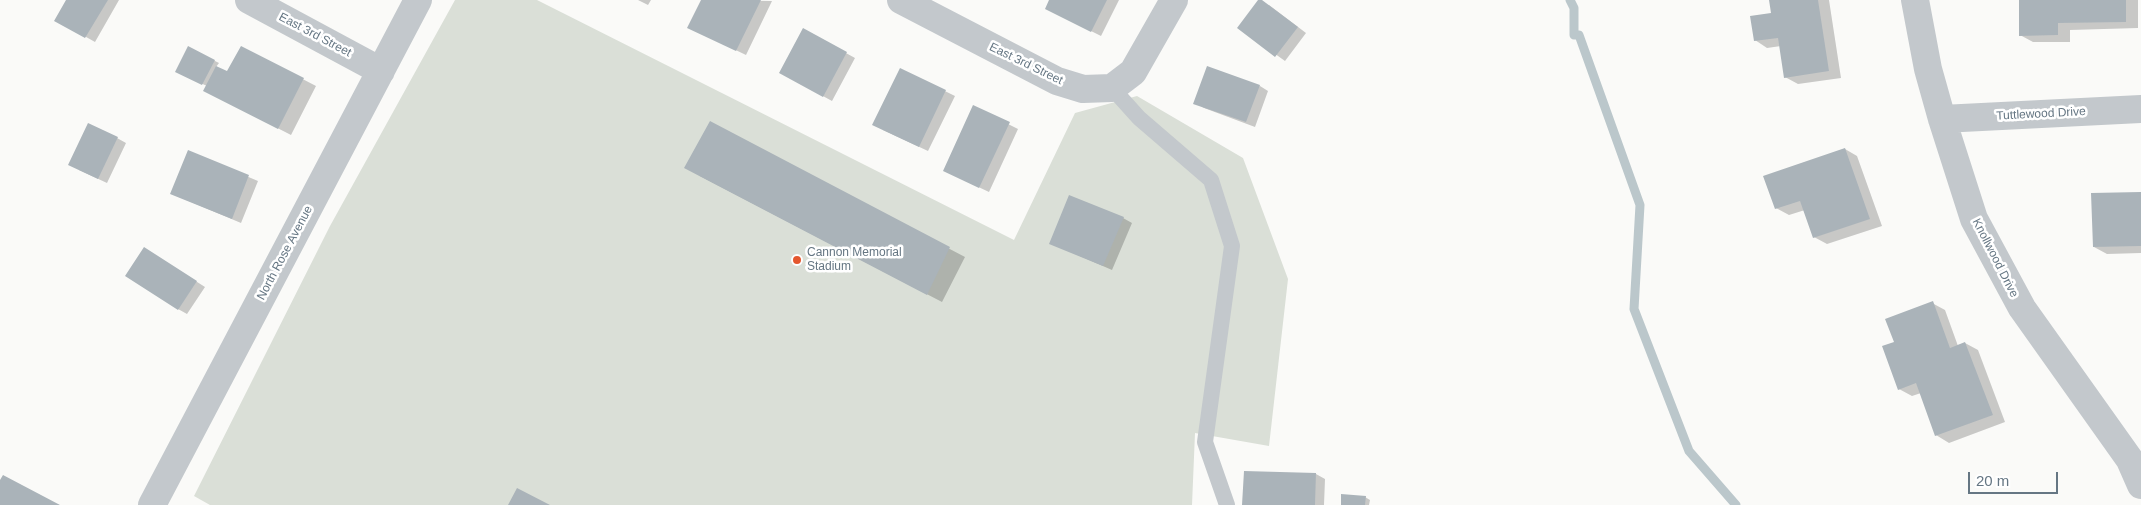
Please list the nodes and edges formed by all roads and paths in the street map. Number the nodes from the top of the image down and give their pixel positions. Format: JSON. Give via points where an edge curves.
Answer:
{"nodes":[{"id":1,"x":249,"y":0,"type":"edge"},
{"id":2,"x":418,"y":0,"type":"edge"},
{"id":3,"x":901,"y":0,"type":"edge"},
{"id":4,"x":1174,"y":0,"type":"edge"},
{"id":5,"x":1915,"y":0,"type":"edge"},
{"id":6,"x":381,"y":71,"type":"junction"},
{"id":7,"x":1112,"y":88,"type":"junction"},
{"id":8,"x":2141,"y":109,"type":"edge"},
{"id":9,"x":1942,"y":119,"type":"junction"},
{"id":10,"x":2136,"y":460,"type":"edge"},
{"id":11,"x":2141,"y":485,"type":"edge"},
{"id":12,"x":152,"y":505,"type":"edge"},
{"id":13,"x":1227,"y":505,"type":"edge"}],
"edges":[{"from":1,"to":6,"type":"street","name":"East 3rd Street"},
{"from":2,"to":6,"type":"street","name":"North Rose Avenue"},
{"from":3,"to":7,"type":"street","name":"East 3rd Street","via":[[1057,81],[1083,89]]},
{"from":4,"to":7,"type":"street","via":[[1133,72]]},
{"from":5,"to":9,"type":"street","name":"Knollwood Drive","via":[[1928,69]]},
{"from":6,"to":12,"type":"street","name":"North Rose Avenue"},
{"from":7,"to":13,"type":"lane","via":[[1139,118],[1211,180],[1232,246],[1206,442]]},
{"from":8,"to":9,"type":"street","name":"Tuttlewood Drive"},
{"from":9,"to":10,"type":"street","name":"Knollwood Drive","via":[[1974,219],[2022,308]]},
{"from":10,"to":11,"type":"street","name":"Knollwood Drive"}]}
